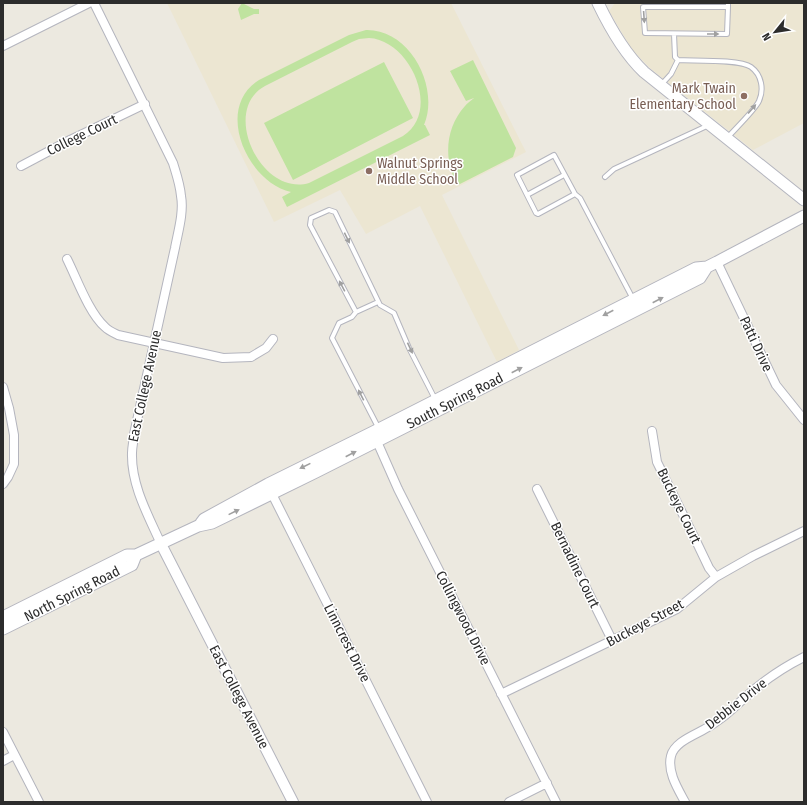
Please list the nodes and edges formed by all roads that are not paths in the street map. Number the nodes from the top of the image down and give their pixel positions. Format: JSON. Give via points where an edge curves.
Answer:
{"nodes":[{"id":1,"x":89,"y":3,"type":"edge"},
{"id":2,"x":94,"y":3,"type":"edge"},
{"id":3,"x":599,"y":3,"type":"edge"},
{"id":4,"x":728,"y":5,"type":"edge"},
{"id":5,"x":674,"y":34,"type":"junction"},
{"id":6,"x":3,"y":46,"type":"edge"},
{"id":7,"x":678,"y":60,"type":"junction"},
{"id":8,"x":660,"y":86,"type":"junction"},
{"id":9,"x":145,"y":104,"type":"junction"},
{"id":10,"x":709,"y":124,"type":"junction"},
{"id":11,"x":727,"y":138,"type":"junction"},
{"id":12,"x":21,"y":166,"type":"dead end"},
{"id":13,"x":564,"y":175,"type":"junction"},
{"id":14,"x":604,"y":177,"type":"dead end"},
{"id":15,"x":575,"y":194,"type":"junction"},
{"id":16,"x":527,"y":195,"type":"junction"},
{"id":17,"x":804,"y":200,"type":"edge"},
{"id":18,"x":804,"y":216,"type":"edge"},
{"id":19,"x":67,"y":260,"type":"dead end"},
{"id":20,"x":717,"y":262,"type":"junction"},
{"id":21,"x":378,"y":302,"type":"junction"},
{"id":22,"x":636,"y":305,"type":"junction"},
{"id":23,"x":356,"y":312,"type":"junction"},
{"id":24,"x":273,"y":339,"type":"dead end"},
{"id":25,"x":154,"y":343,"type":"junction"},
{"id":26,"x":3,"y":387,"type":"edge"},
{"id":27,"x":435,"y":404,"type":"junction"},
{"id":28,"x":804,"y":420,"type":"edge"},
{"id":29,"x":652,"y":431,"type":"dead end"},
{"id":30,"x":376,"y":434,"type":"junction"},
{"id":31,"x":3,"y":484,"type":"edge"},
{"id":32,"x":270,"y":489,"type":"junction"},
{"id":33,"x":537,"y":489,"type":"dead end"},
{"id":34,"x":804,"y":531,"type":"edge"},
{"id":35,"x":161,"y":544,"type":"junction"},
{"id":36,"x":136,"y":555,"type":"junction"},
{"id":37,"x":716,"y":577,"type":"junction"},
{"id":38,"x":3,"y":617,"type":"edge"},
{"id":39,"x":3,"y":629,"type":"edge"},
{"id":40,"x":612,"y":640,"type":"junction"},
{"id":41,"x":804,"y":657,"type":"edge"},
{"id":42,"x":501,"y":694,"type":"junction"},
{"id":43,"x":3,"y":732,"type":"edge"},
{"id":44,"x":14,"y":755,"type":"junction"},
{"id":45,"x":3,"y":761,"type":"edge"},
{"id":46,"x":547,"y":783,"type":"junction"},
{"id":47,"x":38,"y":802,"type":"edge"},
{"id":48,"x":293,"y":802,"type":"edge"},
{"id":49,"x":427,"y":802,"type":"edge"},
{"id":50,"x":509,"y":802,"type":"edge"},
{"id":51,"x":556,"y":802,"type":"edge"},
{"id":52,"x":685,"y":802,"type":"edge"}],
"edges":[{"from":1,"to":6,"type":"street"},
{"from":2,"to":9,"type":"street","name":"East College Avenue"},
{"from":3,"to":8,"type":"main road","via":[[628,55]]},
{"from":5,"to":4,"type":"lane","one_way":true,"via":[[727,34]]},
{"from":4,"to":5,"type":"lane","one_way":true,"via":[[643,7],[645,33]]},
{"from":5,"to":7,"type":"lane","via":[[675,57]]},
{"from":7,"to":8,"type":"lane","via":[[671,74]]},
{"from":11,"to":7,"type":"lane","one_way":true,"via":[[759,102],[761,80],[752,67],[739,63]]},
{"from":8,"to":10,"type":"main road"},
{"from":9,"to":12,"type":"street","name":"College Court"},
{"from":9,"to":25,"type":"street","name":"East College Avenue","via":[[173,162],[182,197],[180,223]]},
{"from":10,"to":11,"type":"main road"},
{"from":10,"to":14,"type":"lane","via":[[614,169]]},
{"from":11,"to":17,"type":"main road"},
{"from":13,"to":15,"type":"lane"},
{"from":13,"to":16,"type":"lane"},
{"from":13,"to":16,"type":"lane","via":[[552,155],[517,174]]},
{"from":15,"to":16,"type":"lane","via":[[537,214]]},
{"from":15,"to":22,"type":"lane","via":[[580,198]]},
{"from":18,"to":20,"type":"main road","name":"South Spring Road"},
{"from":19,"to":25,"type":"street","via":[[93,312],[106,329],[118,336]]},
{"from":20,"to":22,"type":"main road","name":"South Spring Road","via":[[707,268],[696,268]]},
{"from":20,"to":28,"type":"street","name":"Patti Drive","via":[[776,385]]},
{"from":21,"to":23,"type":"lane"},
{"from":23,"to":21,"type":"lane","one_way":true,"via":[[310,225],[311,218],[329,210],[335,212]]},
{"from":21,"to":27,"type":"lane","one_way":true,"via":[[394,313]]},
{"from":22,"to":27,"type":"main road","name":"South Spring Road"},
{"from":30,"to":23,"type":"lane","one_way":true,"via":[[332,338],[339,323],[352,317]]},
{"from":24,"to":25,"type":"street","via":[[266,348],[251,357],[230,358]]},
{"from":25,"to":35,"type":"street","name":"East College Avenue","via":[[132,453],[140,496]]},
{"from":26,"to":31,"type":"street","via":[[14,435],[14,464]]},
{"from":27,"to":30,"type":"main road","name":"South Spring Road"},
{"from":29,"to":37,"type":"street","name":"Buckeye Court","via":[[657,462],[709,568]]},
{"from":30,"to":32,"type":"main road","name":"South Spring Road"},
{"from":30,"to":42,"type":"street","name":"Collingwood Drive","via":[[398,489]]},
{"from":32,"to":35,"type":"main road","name":"South Spring Road","via":[[204,519],[198,526]]},
{"from":32,"to":49,"type":"street","name":"Linncrest Drive"},
{"from":33,"to":40,"type":"street","name":"Bernadine Court"},
{"from":34,"to":37,"type":"street","name":"Buckeye Street"},
{"from":35,"to":36,"type":"main road","name":"North Spring Road"},
{"from":35,"to":48,"type":"street","name":"East College Avenue"},
{"from":36,"to":38,"type":"main road","name":"North Spring Road","via":[[127,555]]},
{"from":36,"to":39,"type":"main road","name":"North Spring Road","via":[[132,565]]},
{"from":37,"to":40,"type":"street","name":"Buckeye Street","via":[[677,609]]},
{"from":40,"to":42,"type":"street","name":"Buckeye Street"},
{"from":41,"to":52,"type":"street","name":"Debbie Drive","via":[[785,666],[730,712],[677,746],[671,755],[670,764]]},
{"from":42,"to":46,"type":"street","name":"Collingwood Drive"},
{"from":43,"to":44,"type":"street"},
{"from":44,"to":45,"type":"street"},
{"from":44,"to":47,"type":"street"},
{"from":46,"to":50,"type":"street"},
{"from":46,"to":51,"type":"street","name":"Collingwood Drive"}]}
